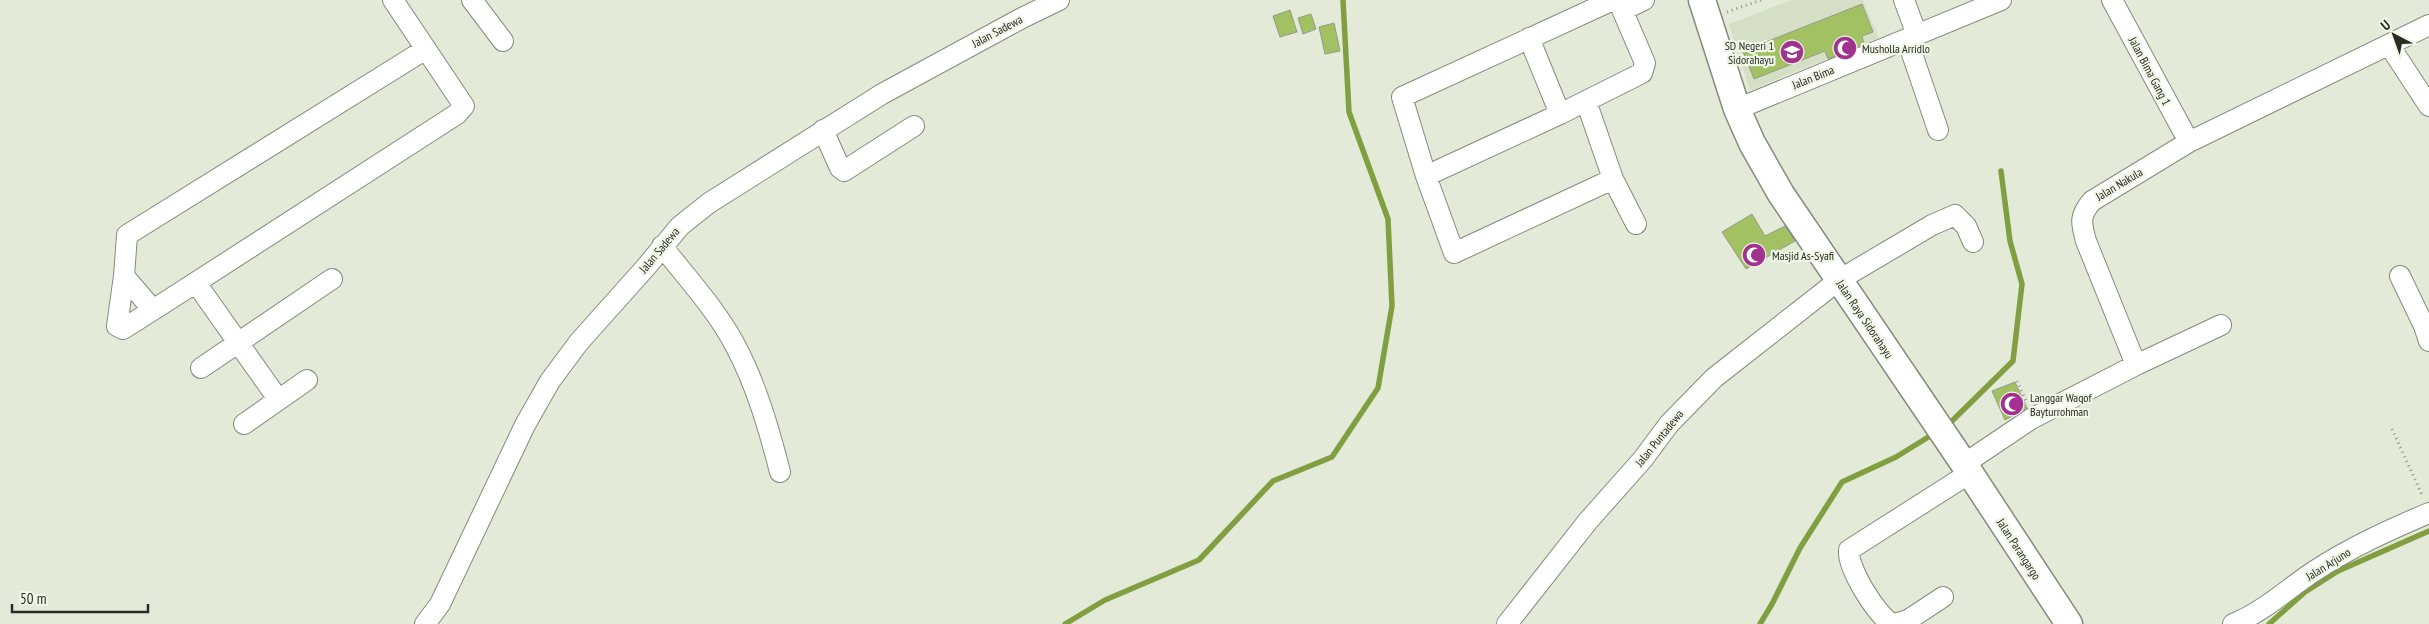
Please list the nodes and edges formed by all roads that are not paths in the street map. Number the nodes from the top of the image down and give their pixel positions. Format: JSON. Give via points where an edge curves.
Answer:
{"nodes":[{"id":1,"x":393,"y":0,"type":"edge"},
{"id":2,"x":472,"y":0,"type":"edge"},
{"id":3,"x":1059,"y":0,"type":"edge"},
{"id":4,"x":1644,"y":0,"type":"edge"},
{"id":5,"x":1904,"y":0,"type":"edge"},
{"id":6,"x":2001,"y":0,"type":"edge"},
{"id":7,"x":2112,"y":0,"type":"edge"},
{"id":8,"x":1618,"y":3,"type":"edge"},
{"id":9,"x":1705,"y":9,"type":"edge"},
{"id":10,"x":2429,"y":25,"type":"edge"},
{"id":11,"x":1912,"y":37,"type":"junction"},
{"id":12,"x":1529,"y":38,"type":"junction"},
{"id":13,"x":503,"y":41,"type":"dead end"},
{"id":14,"x":2389,"y":45,"type":"junction"},
{"id":15,"x":426,"y":49,"type":"junction"},
{"id":16,"x":1586,"y":101,"type":"junction"},
{"id":17,"x":2429,"y":106,"type":"edge"},
{"id":18,"x":1737,"y":109,"type":"junction"},
{"id":19,"x":1560,"y":114,"type":"junction"},
{"id":20,"x":914,"y":126,"type":"dead end"},
{"id":21,"x":823,"y":130,"type":"junction"},
{"id":22,"x":1938,"y":130,"type":"dead end"},
{"id":23,"x":2189,"y":142,"type":"junction"},
{"id":24,"x":1426,"y":176,"type":"junction"},
{"id":25,"x":1613,"y":179,"type":"junction"},
{"id":26,"x":1636,"y":224,"type":"dead end"},
{"id":27,"x":1973,"y":242,"type":"dead end"},
{"id":28,"x":662,"y":246,"type":"junction"},
{"id":29,"x":124,"y":276,"type":"junction"},
{"id":30,"x":2400,"y":276,"type":"dead end"},
{"id":31,"x":332,"y":279,"type":"dead end"},
{"id":32,"x":1839,"y":280,"type":"junction"},
{"id":33,"x":196,"y":283,"type":"junction"},
{"id":34,"x":153,"y":310,"type":"junction"},
{"id":35,"x":2221,"y":325,"type":"dead end"},
{"id":36,"x":2429,"y":341,"type":"edge"},
{"id":37,"x":237,"y":342,"type":"junction"},
{"id":38,"x":2136,"y":365,"type":"junction"},
{"id":39,"x":201,"y":368,"type":"dead end"},
{"id":40,"x":307,"y":380,"type":"dead end"},
{"id":41,"x":278,"y":399,"type":"junction"},
{"id":42,"x":244,"y":424,"type":"dead end"},
{"id":43,"x":1967,"y":468,"type":"junction"},
{"id":44,"x":780,"y":472,"type":"dead end"},
{"id":45,"x":2427,"y":508,"type":"edge"},
{"id":46,"x":1943,"y":598,"type":"dead end"},
{"id":47,"x":426,"y":624,"type":"edge"},
{"id":48,"x":1507,"y":624,"type":"edge"},
{"id":49,"x":1893,"y":624,"type":"edge"},
{"id":50,"x":2069,"y":624,"type":"edge"},
{"id":51,"x":2233,"y":624,"type":"edge"}],
"edges":[{"from":1,"to":15,"type":"street"},
{"from":2,"to":13,"type":"street"},
{"from":3,"to":21,"type":"street","name":"Jalan Sadewa","via":[[889,90]]},
{"from":4,"to":8,"type":"street"},
{"from":5,"to":11,"type":"street"},
{"from":6,"to":11,"type":"street","name":"Jalan Bima"},
{"from":7,"to":23,"type":"street","name":"Jalan Bima Gang 1"},
{"from":8,"to":12,"type":"street"},
{"from":8,"to":16,"type":"street","via":[[1645,64],[1642,73]]},
{"from":9,"to":18,"type":"main road","name":"Jalan Raya Sidorahayu"},
{"from":10,"to":14,"type":"street","name":"Jalan Nakula"},
{"from":11,"to":18,"type":"street","name":"Jalan Bima"},
{"from":11,"to":22,"type":"street"},
{"from":12,"to":19,"type":"street"},
{"from":12,"to":24,"type":"street","via":[[1402,97]]},
{"from":14,"to":17,"type":"street"},
{"from":14,"to":23,"type":"street","name":"Jalan Nakula"},
{"from":15,"to":29,"type":"street","via":[[127,235]]},
{"from":15,"to":33,"type":"street","via":[[464,106],[457,114]]},
{"from":16,"to":19,"type":"street"},
{"from":16,"to":25,"type":"street"},
{"from":18,"to":32,"type":"main road","name":"Jalan Raya Sidorahayu","via":[[1781,194]]},
{"from":19,"to":24,"type":"street"},
{"from":20,"to":21,"type":"street","via":[[844,171]]},
{"from":21,"to":28,"type":"street","name":"Jalan Sadewa","via":[[709,203],[680,226]]},
{"from":23,"to":38,"type":"street","name":"Jalan Nakula","via":[[2092,201],[2084,210],[2081,224],[2086,241]]},
{"from":24,"to":25,"type":"street","via":[[1454,253]]},
{"from":25,"to":26,"type":"street"},
{"from":27,"to":32,"type":"street","name":"Jalan Puntadewa","via":[[1960,218],[1948,217]]},
{"from":28,"to":44,"type":"street","via":[[716,314],[736,346],[766,420]]},
{"from":28,"to":47,"type":"street","name":"Jalan Sadewa","via":[[579,342],[550,381],[525,425],[440,604]]},
{"from":29,"to":34,"type":"street"},
{"from":29,"to":34,"type":"street","via":[[117,326],[123,329]]},
{"from":30,"to":36,"type":"street"},
{"from":31,"to":37,"type":"street"},
{"from":32,"to":43,"type":"main road","name":"Jalan Raya Sidorahayu"},
{"from":32,"to":48,"type":"street","name":"Jalan Puntadewa","via":[[1714,378],[1685,407],[1588,521]]},
{"from":33,"to":34,"type":"street"},
{"from":33,"to":37,"type":"street"},
{"from":35,"to":38,"type":"street"},
{"from":37,"to":39,"type":"street"},
{"from":37,"to":41,"type":"street"},
{"from":38,"to":43,"type":"street","via":[[2031,419]]},
{"from":40,"to":41,"type":"street"},
{"from":41,"to":42,"type":"street"},
{"from":43,"to":49,"type":"street","via":[[1849,550],[1851,564],[1876,611]]},
{"from":43,"to":50,"type":"main road","name":"Jalan Parangargo"},
{"from":45,"to":51,"type":"street","name":"Jalan Arjuno","via":[[2312,572],[2263,609]]},
{"from":46,"to":49,"type":"street","via":[[1908,620]]}]}
